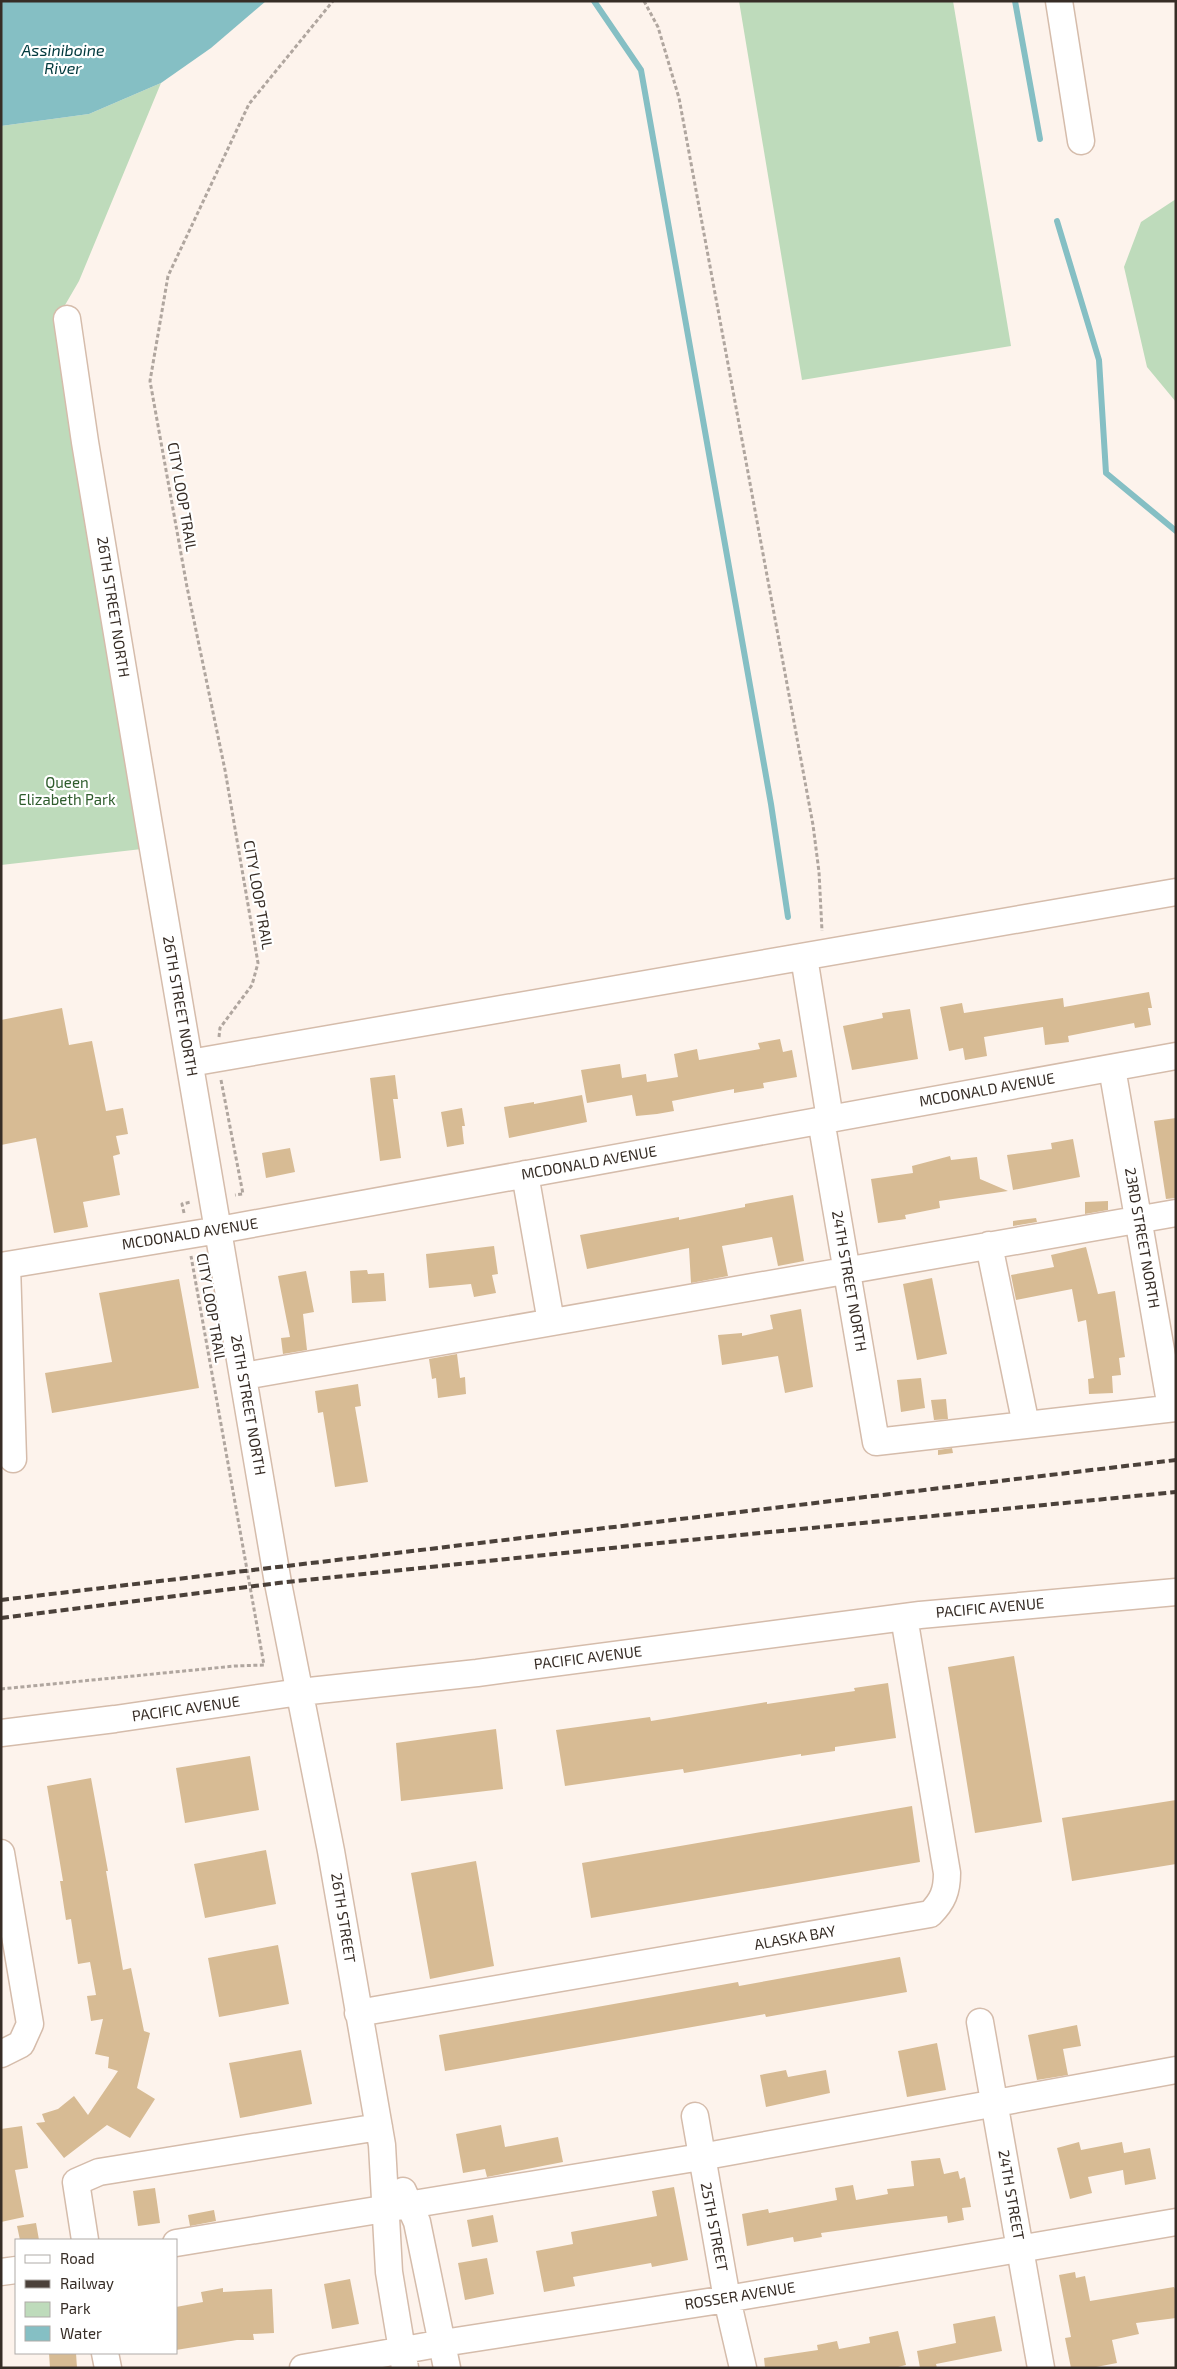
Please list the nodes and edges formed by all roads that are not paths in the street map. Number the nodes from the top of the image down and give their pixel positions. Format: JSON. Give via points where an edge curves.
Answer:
{"nodes":[{"id":1,"x":1058,"y":1,"type":"edge"},
{"id":2,"x":1081,"y":141,"type":"dead end"},
{"id":3,"x":67,"y":319,"type":"dead end"},
{"id":4,"x":1176,"y":892,"type":"edge"},
{"id":5,"x":813,"y":955,"type":"junction"},
{"id":6,"x":1176,"y":1056,"type":"edge"},
{"id":7,"x":190,"y":1064,"type":"junction"},
{"id":8,"x":1112,"y":1068,"type":"junction"},
{"id":9,"x":826,"y":1119,"type":"junction"},
{"id":10,"x":525,"y":1174,"type":"junction"},
{"id":11,"x":1176,"y":1213,"type":"edge"},
{"id":12,"x":1138,"y":1219,"type":"junction"},
{"id":13,"x":219,"y":1230,"type":"junction"},
{"id":14,"x":989,"y":1245,"type":"junction"},
{"id":15,"x":4,"y":1266,"type":"edge"},
{"id":16,"x":847,"y":1269,"type":"junction"},
{"id":17,"x":551,"y":1322,"type":"junction"},
{"id":18,"x":244,"y":1376,"type":"junction"},
{"id":19,"x":1174,"y":1408,"type":"edge"},
{"id":20,"x":1026,"y":1425,"type":"junction"},
{"id":21,"x":13,"y":1459,"type":"dead end"},
{"id":22,"x":1176,"y":1592,"type":"edge"},
{"id":23,"x":904,"y":1617,"type":"junction"},
{"id":24,"x":300,"y":1692,"type":"junction"},
{"id":25,"x":1,"y":1733,"type":"edge"},
{"id":26,"x":1,"y":1853,"type":"edge"},
{"id":27,"x":358,"y":2013,"type":"junction"},
{"id":28,"x":980,"y":2022,"type":"dead end"},
{"id":29,"x":1,"y":2054,"type":"edge"},
{"id":30,"x":1176,"y":2070,"type":"edge"},
{"id":31,"x":994,"y":2102,"type":"junction"},
{"id":32,"x":695,"y":2116,"type":"dead end"},
{"id":33,"x":380,"y":2136,"type":"junction"},
{"id":34,"x":701,"y":2156,"type":"junction"},
{"id":35,"x":398,"y":2207,"type":"junction"},
{"id":36,"x":1176,"y":2222,"type":"edge"},
{"id":37,"x":85,"y":2239,"type":"edge"},
{"id":38,"x":178,"y":2243,"type":"edge"},
{"id":39,"x":1020,"y":2248,"type":"junction"},
{"id":40,"x":15,"y":2270,"type":"edge"},
{"id":41,"x":1,"y":2272,"type":"edge"},
{"id":42,"x":727,"y":2299,"type":"junction"},
{"id":43,"x":105,"y":2354,"type":"edge"},
{"id":44,"x":445,"y":2356,"type":"edge"},
{"id":45,"x":403,"y":2359,"type":"edge"},
{"id":46,"x":108,"y":2368,"type":"edge"},
{"id":47,"x":303,"y":2368,"type":"edge"},
{"id":48,"x":743,"y":2368,"type":"edge"},
{"id":49,"x":1042,"y":2368,"type":"edge"}],
"edges":[{"from":1,"to":2,"type":"street"},
{"from":3,"to":7,"type":"street","name":"26TH STREET NORTH"},
{"from":4,"to":5,"type":"street"},
{"from":5,"to":7,"type":"street"},
{"from":5,"to":9,"type":"street","name":"24TH STREET NORTH"},
{"from":6,"to":8,"type":"street","name":"MCDONALD AVENUE"},
{"from":7,"to":13,"type":"street","name":"26TH STREET NORTH"},
{"from":8,"to":9,"type":"street","name":"MCDONALD AVENUE"},
{"from":8,"to":12,"type":"street","name":"23RD STREET NORTH"},
{"from":9,"to":10,"type":"street","name":"MCDONALD AVENUE"},
{"from":9,"to":16,"type":"street","name":"24TH STREET NORTH"},
{"from":10,"to":13,"type":"street","name":"MCDONALD AVENUE"},
{"from":10,"to":17,"type":"street"},
{"from":11,"to":12,"type":"street"},
{"from":12,"to":14,"type":"street"},
{"from":12,"to":19,"type":"street","name":"23RD STREET NORTH"},
{"from":13,"to":15,"type":"street","name":"MCDONALD AVENUE"},
{"from":13,"to":18,"type":"street","name":"26TH STREET NORTH"},
{"from":14,"to":16,"type":"street"},
{"from":14,"to":20,"type":"street"},
{"from":15,"to":21,"type":"street"},
{"from":16,"to":17,"type":"street"},
{"from":16,"to":20,"type":"street","name":"24TH STREET NORTH","via":[[876,1442]]},
{"from":17,"to":18,"type":"street"},
{"from":18,"to":24,"type":"street","name":"26TH STREET NORTH","via":[[278,1583]]},
{"from":19,"to":20,"type":"street"},
{"from":22,"to":23,"type":"street","name":"PACIFIC AVENUE"},
{"from":23,"to":24,"type":"street","name":"PACIFIC AVENUE","via":[[477,1673]]},
{"from":23,"to":27,"type":"street","name":"ALASKA BAY","via":[[947,1873],[944,1896],[930,1914]]},
{"from":24,"to":25,"type":"street","name":"PACIFIC AVENUE"},
{"from":24,"to":27,"type":"street","name":"26TH STREET","via":[[332,1851]]},
{"from":26,"to":29,"type":"street","via":[[30,2024],[21,2044]]},
{"from":27,"to":33,"type":"street","name":"26TH STREET"},
{"from":28,"to":31,"type":"street","name":"24TH STREET"},
{"from":30,"to":31,"type":"street"},
{"from":31,"to":34,"type":"street"},
{"from":31,"to":39,"type":"street","name":"24TH STREET"},
{"from":32,"to":34,"type":"street","name":"25TH STREET"},
{"from":33,"to":35,"type":"street","name":"26TH STREET"},
{"from":33,"to":37,"type":"street","via":[[99,2172],[76,2182]]},
{"from":34,"to":35,"type":"street"},
{"from":34,"to":42,"type":"street","name":"25TH STREET"},
{"from":35,"to":38,"type":"street"},
{"from":35,"to":44,"type":"street","name":"26TH STREET","via":[[417,2222]]},
{"from":35,"to":45,"type":"street","name":"26TH STREET","via":[[390,2272]]},
{"from":36,"to":39,"type":"street","name":"ROSSER AVENUE"},
{"from":39,"to":42,"type":"street","name":"ROSSER AVENUE"},
{"from":39,"to":49,"type":"street","name":"24TH STREET"},
{"from":40,"to":41,"type":"street"},
{"from":42,"to":44,"type":"street","name":"ROSSER AVENUE"},
{"from":42,"to":48,"type":"street","name":"25TH STREET"},
{"from":43,"to":46,"type":"street"},
{"from":44,"to":45,"type":"street","name":"ROSSER AVENUE"},
{"from":45,"to":47,"type":"street","name":"ROSSER AVENUE"}]}
